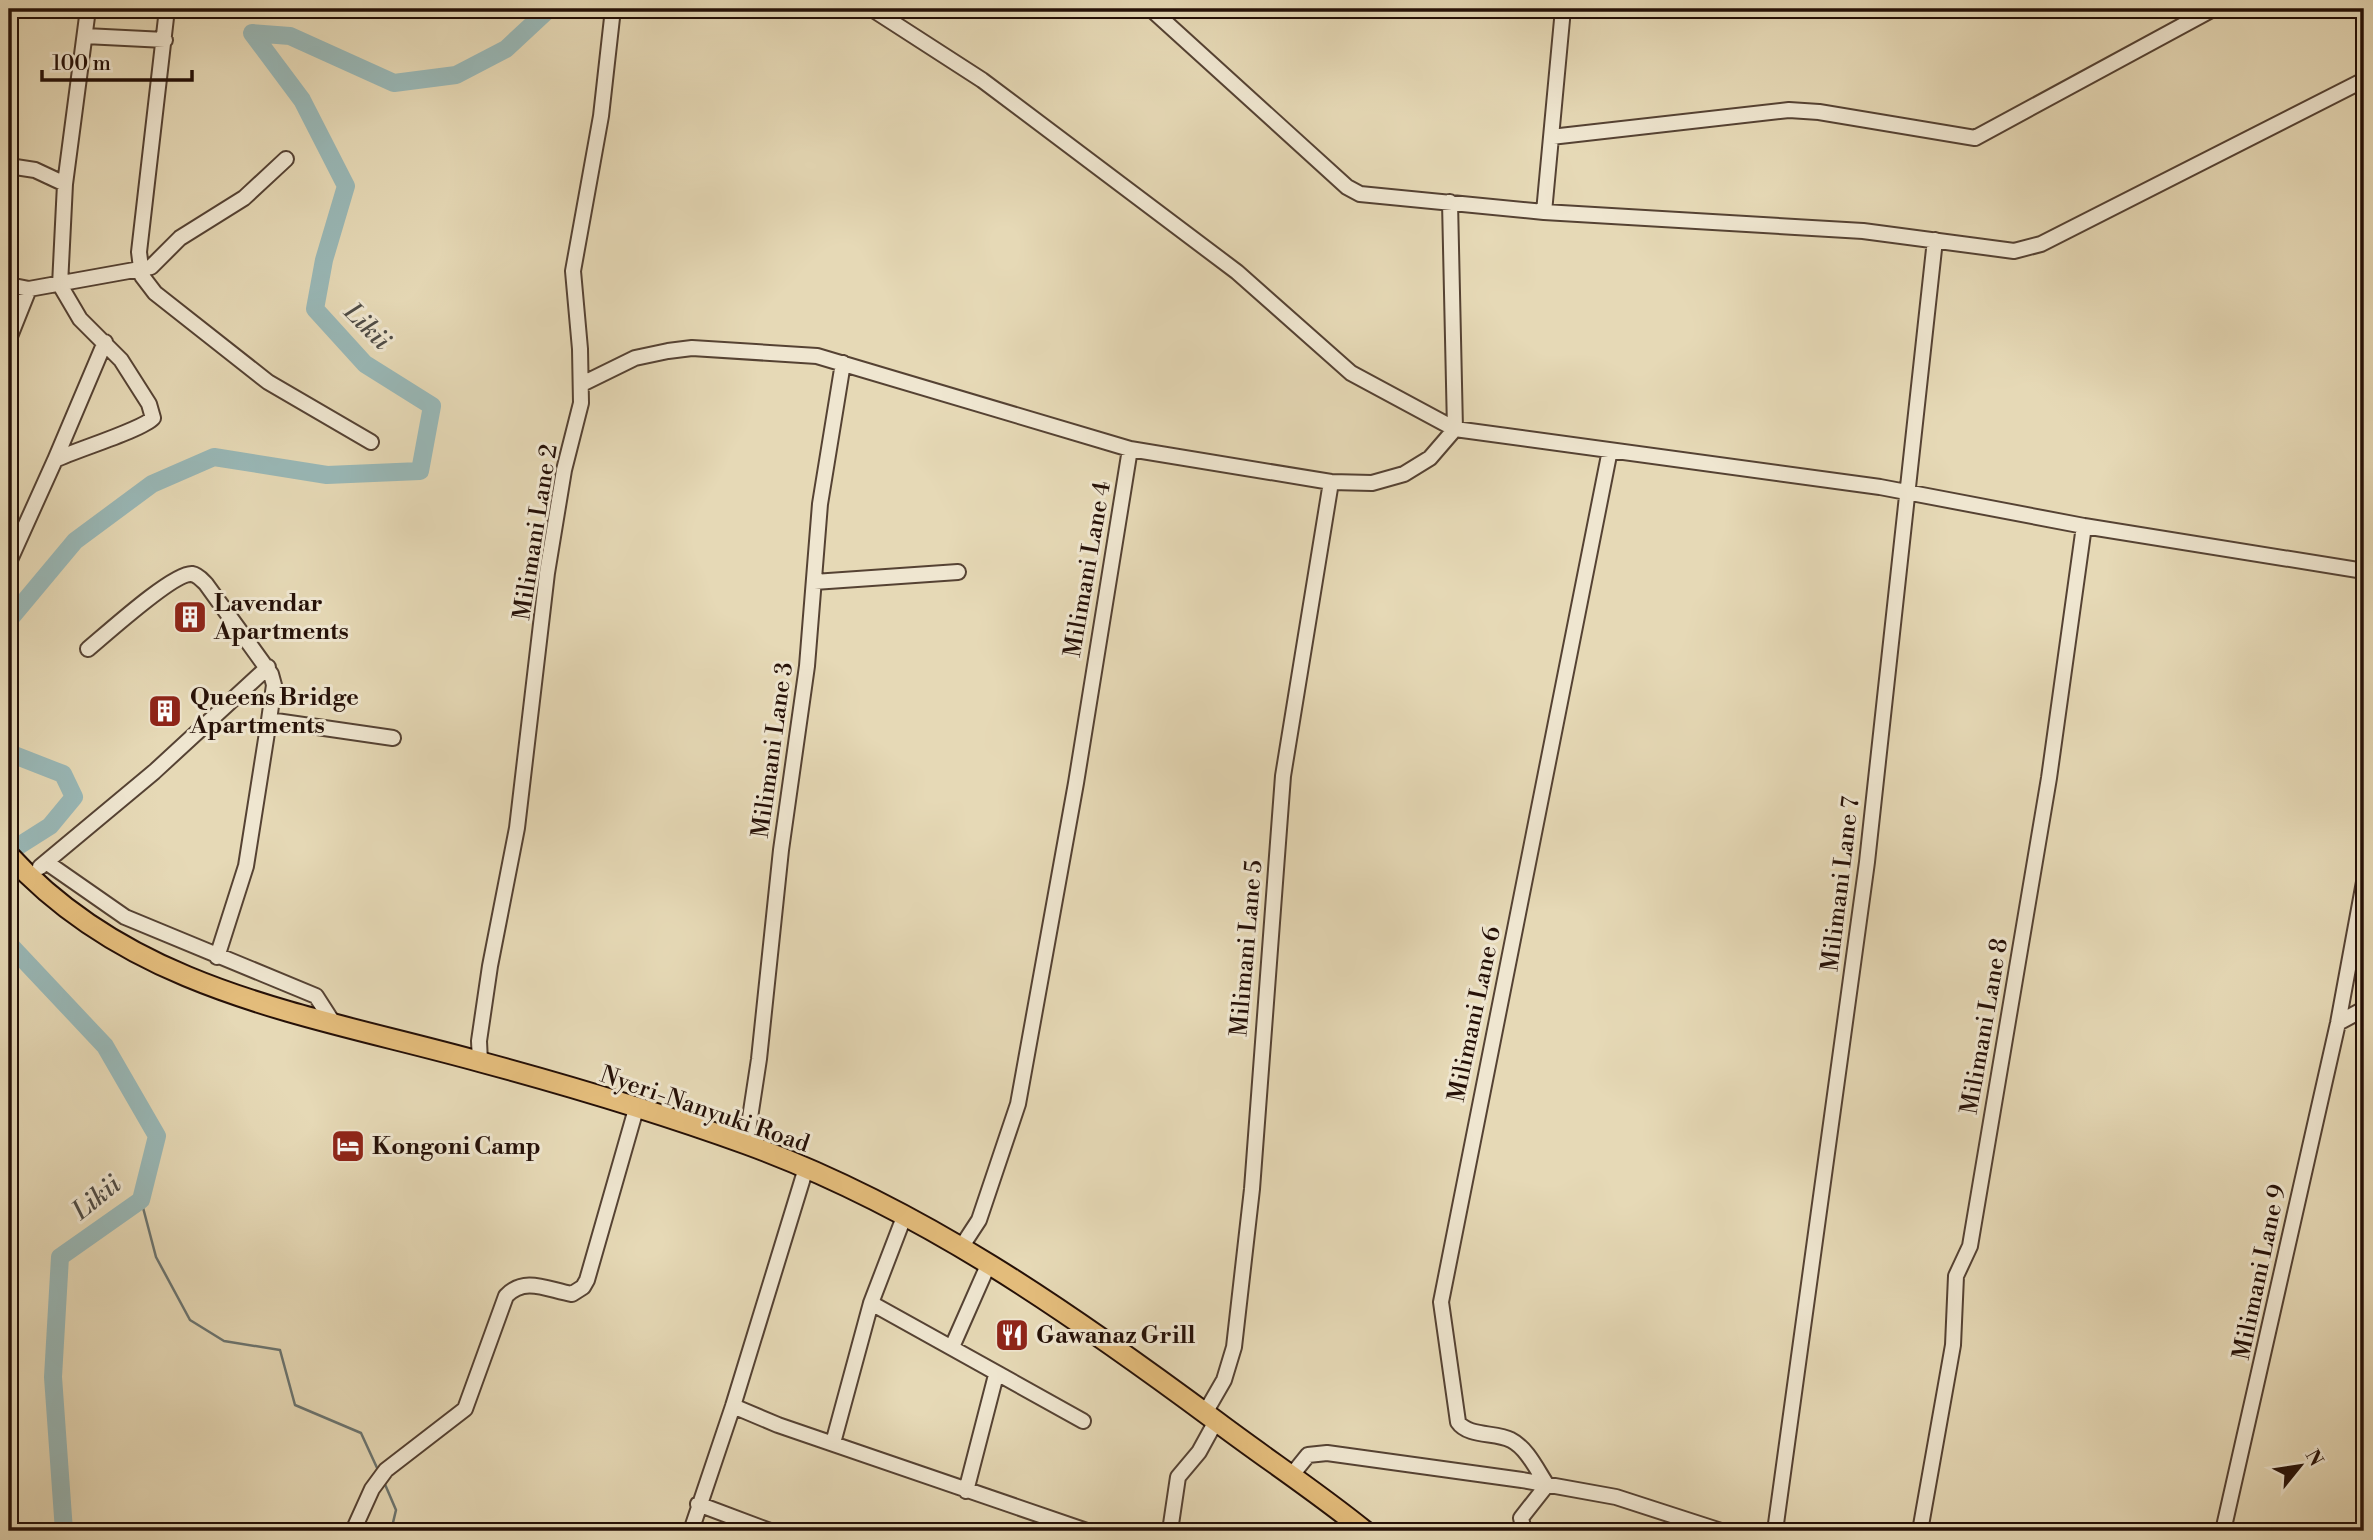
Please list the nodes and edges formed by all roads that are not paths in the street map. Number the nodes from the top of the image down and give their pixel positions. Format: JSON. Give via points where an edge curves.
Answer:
{"nodes":[{"id":1,"x":88,"y":9,"type":"edge"},
{"id":2,"x":167,"y":9,"type":"edge"},
{"id":3,"x":613,"y":9,"type":"edge"},
{"id":4,"x":872,"y":9,"type":"edge"},
{"id":5,"x":1151,"y":9,"type":"edge"},
{"id":6,"x":1563,"y":9,"type":"edge"},
{"id":7,"x":2213,"y":9,"type":"edge"},
{"id":8,"x":85,"y":36,"type":"junction"},
{"id":9,"x":165,"y":40,"type":"junction"},
{"id":10,"x":2364,"y":80,"type":"edge"},
{"id":11,"x":1551,"y":137,"type":"junction"},
{"id":12,"x":286,"y":159,"type":"dead end"},
{"id":13,"x":9,"y":166,"type":"edge"},
{"id":14,"x":65,"y":184,"type":"junction"},
{"id":15,"x":1450,"y":202,"type":"junction"},
{"id":16,"x":1544,"y":212,"type":"junction"},
{"id":17,"x":1935,"y":240,"type":"junction"},
{"id":18,"x":141,"y":270,"type":"junction"},
{"id":19,"x":9,"y":285,"type":"edge"},
{"id":20,"x":60,"y":285,"type":"junction"},
{"id":21,"x":29,"y":289,"type":"junction"},
{"id":22,"x":9,"y":339,"type":"edge"},
{"id":23,"x":105,"y":342,"type":"junction"},
{"id":24,"x":843,"y":363,"type":"junction"},
{"id":25,"x":582,"y":384,"type":"junction"},
{"id":26,"x":1455,"y":429,"type":"junction"},
{"id":27,"x":371,"y":442,"type":"dead end"},
{"id":28,"x":1130,"y":449,"type":"junction"},
{"id":29,"x":1610,"y":450,"type":"junction"},
{"id":30,"x":55,"y":460,"type":"junction"},
{"id":31,"x":1331,"y":482,"type":"junction"},
{"id":32,"x":1908,"y":495,"type":"junction"},
{"id":33,"x":2084,"y":526,"type":"junction"},
{"id":34,"x":9,"y":562,"type":"edge"},
{"id":35,"x":2364,"y":571,"type":"edge"},
{"id":36,"x":958,"y":572,"type":"dead end"},
{"id":37,"x":814,"y":582,"type":"junction"},
{"id":38,"x":88,"y":649,"type":"dead end"},
{"id":39,"x":268,"y":667,"type":"junction"},
{"id":40,"x":269,"y":720,"type":"junction"},
{"id":41,"x":393,"y":738,"type":"dead end"},
{"id":42,"x":46,"y":862,"type":"junction"},
{"id":43,"x":18,"y":865,"type":"edge"},
{"id":44,"x":2364,"y":882,"type":"edge"},
{"id":45,"x":217,"y":957,"type":"junction"},
{"id":46,"x":2364,"y":1009,"type":"edge"},
{"id":47,"x":2338,"y":1023,"type":"junction"},
{"id":48,"x":334,"y":1024,"type":"junction"},
{"id":49,"x":480,"y":1062,"type":"junction"},
{"id":50,"x":636,"y":1109,"type":"junction"},
{"id":51,"x":746,"y":1144,"type":"junction"},
{"id":52,"x":806,"y":1168,"type":"junction"},
{"id":53,"x":904,"y":1217,"type":"junction"},
{"id":54,"x":962,"y":1246,"type":"junction"},
{"id":55,"x":989,"y":1263,"type":"junction"},
{"id":56,"x":871,"y":1303,"type":"junction"},
{"id":57,"x":953,"y":1347,"type":"junction"},
{"id":58,"x":996,"y":1375,"type":"junction"},
{"id":59,"x":733,"y":1406,"type":"junction"},
{"id":60,"x":1211,"y":1417,"type":"junction"},
{"id":61,"x":1083,"y":1421,"type":"dead end"},
{"id":62,"x":833,"y":1443,"type":"junction"},
{"id":63,"x":1291,"y":1476,"type":"junction"},
{"id":64,"x":1547,"y":1485,"type":"junction"},
{"id":65,"x":966,"y":1491,"type":"junction"},
{"id":66,"x":698,"y":1504,"type":"junction"},
{"id":67,"x":354,"y":1531,"type":"edge"},
{"id":68,"x":691,"y":1531,"type":"edge"},
{"id":69,"x":770,"y":1531,"type":"edge"},
{"id":70,"x":1087,"y":1531,"type":"edge"},
{"id":71,"x":1170,"y":1531,"type":"edge"},
{"id":72,"x":1365,"y":1531,"type":"edge"},
{"id":73,"x":1524,"y":1531,"type":"edge"},
{"id":74,"x":1721,"y":1531,"type":"edge"},
{"id":75,"x":1775,"y":1531,"type":"edge"},
{"id":76,"x":1920,"y":1531,"type":"edge"},
{"id":77,"x":2223,"y":1531,"type":"edge"}],
"edges":[{"from":1,"to":8,"type":"street"},
{"from":2,"to":9,"type":"street"},
{"from":3,"to":25,"type":"street","name":"Milimani Lane 2","via":[[601,116],[573,271]]},
{"from":4,"to":26,"type":"street","via":[[982,80],[1237,272],[1351,373]]},
{"from":5,"to":15,"type":"street","via":[[1346,187],[1368,196]]},
{"from":6,"to":11,"type":"street"},
{"from":7,"to":11,"type":"street","via":[[1976,138],[1789,110]]},
{"from":8,"to":9,"type":"street"},
{"from":8,"to":14,"type":"street"},
{"from":9,"to":18,"type":"street","via":[[139,252]]},
{"from":10,"to":17,"type":"street","via":[[2029,249]]},
{"from":11,"to":16,"type":"street"},
{"from":12,"to":18,"type":"street","via":[[244,198],[190,231],[151,267]]},
{"from":13,"to":14,"type":"street","via":[[35,170]]},
{"from":14,"to":20,"type":"street"},
{"from":15,"to":16,"type":"street"},
{"from":15,"to":26,"type":"street"},
{"from":16,"to":17,"type":"street","via":[[1863,231]]},
{"from":17,"to":32,"type":"street","name":"Milimani Lane 7"},
{"from":18,"to":20,"type":"street"},
{"from":18,"to":27,"type":"street","via":[[155,293],[268,382]]},
{"from":19,"to":21,"type":"street"},
{"from":20,"to":21,"type":"street"},
{"from":20,"to":23,"type":"street","via":[[80,319]]},
{"from":21,"to":22,"type":"street"},
{"from":23,"to":30,"type":"street"},
{"from":23,"to":30,"type":"street","via":[[149,404],[153,418]]},
{"from":24,"to":25,"type":"street","name":"Milimani Lane 4","via":[[817,356],[692,348],[635,358]]},
{"from":24,"to":28,"type":"street","name":"Milimani Lane 4"},
{"from":24,"to":37,"type":"street","name":"Milimani Lane 3","via":[[820,504]]},
{"from":25,"to":49,"type":"street","name":"Milimani Lane 2","via":[[547,573],[517,828],[490,966]]},
{"from":26,"to":29,"type":"street"},
{"from":26,"to":31,"type":"street","via":[[1430,458],[1404,474],[1372,483]]},
{"from":28,"to":31,"type":"street"},
{"from":28,"to":54,"type":"street","name":"Milimani Lane 4","via":[[1018,1104],[979,1220]]},
{"from":29,"to":32,"type":"street","via":[[1880,487]]},
{"from":29,"to":64,"type":"street","name":"Milimani Lane 6","via":[[1441,1303],[1458,1422],[1467,1429],[1511,1440]]},
{"from":30,"to":34,"type":"street"},
{"from":31,"to":60,"type":"street","name":"Milimani Lane 5","via":[[1283,776],[1252,1189],[1234,1347]]},
{"from":32,"to":33,"type":"street"},
{"from":32,"to":75,"type":"street","name":"Milimani Lane 7","via":[[1867,862]]},
{"from":33,"to":35,"type":"street"},
{"from":33,"to":76,"type":"street","name":"Milimani Lane 8","via":[[2049,778],[1970,1246],[1956,1276],[1953,1345]]},
{"from":36,"to":37,"type":"street"},
{"from":37,"to":51,"type":"street","name":"Milimani Lane 3","via":[[760,1059]]},
{"from":38,"to":39,"type":"street","via":[[168,584],[194,575],[206,584]]},
{"from":39,"to":40,"type":"street","via":[[274,685]]},
{"from":39,"to":42,"type":"street","via":[[154,772]]},
{"from":40,"to":41,"type":"street"},
{"from":40,"to":45,"type":"street","via":[[246,866]]},
{"from":42,"to":43,"type":"street"},
{"from":42,"to":45,"type":"street","via":[[125,917]]},
{"from":43,"to":48,"type":"highway","name":"Nyeri-Nanyuki Road","via":[[78,918],[152,963],[229,994]]},
{"from":44,"to":47,"type":"street","name":"Milimani Lane 9"},
{"from":45,"to":48,"type":"street","via":[[316,996]]},
{"from":46,"to":47,"type":"street"},
{"from":47,"to":77,"type":"street","name":"Milimani Lane 9"},
{"from":48,"to":49,"type":"highway","name":"Nyeri-Nanyuki Road"},
{"from":49,"to":50,"type":"highway","name":"Nyeri-Nanyuki Road"},
{"from":50,"to":51,"type":"highway","name":"Nyeri-Nanyuki Road"},
{"from":50,"to":67,"type":"street","via":[[583,1287],[572,1294],[526,1284],[511,1291],[465,1409],[386,1470],[372,1489]]},
{"from":51,"to":52,"type":"highway","name":"Nyeri-Nanyuki Road"},
{"from":52,"to":53,"type":"highway","name":"Nyeri-Nanyuki Road"},
{"from":52,"to":59,"type":"street"},
{"from":53,"to":54,"type":"highway","name":"Nyeri-Nanyuki Road"},
{"from":53,"to":56,"type":"street"},
{"from":54,"to":55,"type":"highway","name":"Nyeri-Nanyuki Road"},
{"from":55,"to":57,"type":"street"},
{"from":55,"to":60,"type":"highway","name":"Nyeri-Nanyuki Road","via":[[1108,1340]]},
{"from":56,"to":57,"type":"street"},
{"from":56,"to":62,"type":"street"},
{"from":57,"to":58,"type":"street"},
{"from":58,"to":61,"type":"street"},
{"from":58,"to":65,"type":"street"},
{"from":59,"to":62,"type":"street"},
{"from":59,"to":66,"type":"street"},
{"from":60,"to":63,"type":"highway","name":"Nyeri-Nanyuki Road"},
{"from":60,"to":71,"type":"street","name":"Milimani Lane 5","via":[[1199,1452],[1178,1477]]},
{"from":62,"to":65,"type":"street"},
{"from":63,"to":64,"type":"street","via":[[1304,1458],[1319,1453]]},
{"from":63,"to":72,"type":"highway","name":"Nyeri-Nanyuki Road"},
{"from":64,"to":73,"type":"street","via":[[1521,1518]]},
{"from":64,"to":74,"type":"street","via":[[1637,1502]]},
{"from":65,"to":70,"type":"street"},
{"from":66,"to":68,"type":"street"},
{"from":66,"to":69,"type":"street"}]}
